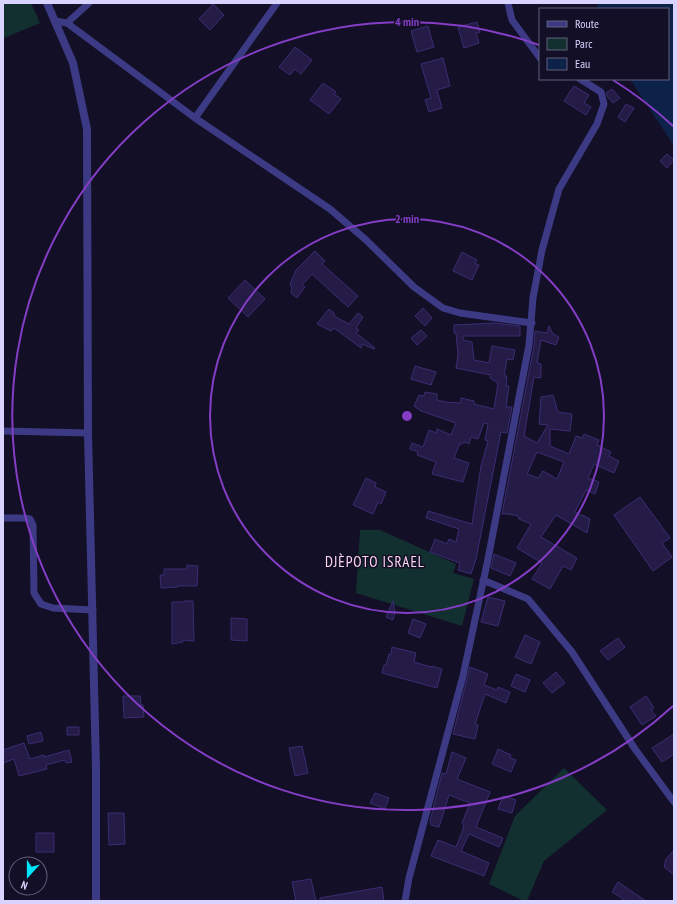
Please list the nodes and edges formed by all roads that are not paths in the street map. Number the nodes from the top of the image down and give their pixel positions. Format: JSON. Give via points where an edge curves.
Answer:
{"nodes":[{"id":1,"x":47,"y":3,"type":"edge"},
{"id":2,"x":89,"y":3,"type":"edge"},
{"id":3,"x":277,"y":3,"type":"edge"},
{"id":4,"x":508,"y":3,"type":"edge"},
{"id":5,"x":55,"y":20,"type":"junction"},
{"id":6,"x":67,"y":24,"type":"junction"},
{"id":7,"x":539,"y":57,"type":"edge"},
{"id":8,"x":582,"y":80,"type":"edge"},
{"id":9,"x":195,"y":118,"type":"junction"},
{"id":10,"x":532,"y":323,"type":"junction"},
{"id":11,"x":3,"y":431,"type":"edge"},
{"id":12,"x":88,"y":434,"type":"junction"},
{"id":13,"x":3,"y":518,"type":"edge"},
{"id":14,"x":483,"y":580,"type":"junction"},
{"id":15,"x":92,"y":610,"type":"junction"},
{"id":16,"x":674,"y":802,"type":"edge"},
{"id":17,"x":96,"y":901,"type":"edge"},
{"id":18,"x":405,"y":901,"type":"edge"}],
"edges":[{"from":1,"to":5,"type":"street"},
{"from":2,"to":6,"type":"street"},
{"from":3,"to":9,"type":"street"},
{"from":4,"to":7,"type":"street","via":[[512,20]]},
{"from":5,"to":6,"type":"street"},
{"from":5,"to":12,"type":"street","via":[[73,63],[87,129]]},
{"from":6,"to":9,"type":"street"},
{"from":8,"to":10,"type":"street","via":[[601,92],[604,104],[597,124],[559,189],[542,250],[533,298]]},
{"from":9,"to":10,"type":"street","via":[[330,209],[414,287],[442,308]]},
{"from":10,"to":14,"type":"street","via":[[521,392]]},
{"from":11,"to":12,"type":"street"},
{"from":12,"to":15,"type":"street"},
{"from":13,"to":15,"type":"street","via":[[30,520],[34,593],[41,604],[53,608]]},
{"from":14,"to":16,"type":"street","via":[[528,599],[572,652],[635,749]]},
{"from":14,"to":18,"type":"street","via":[[463,676]]},
{"from":15,"to":17,"type":"street"}]}
